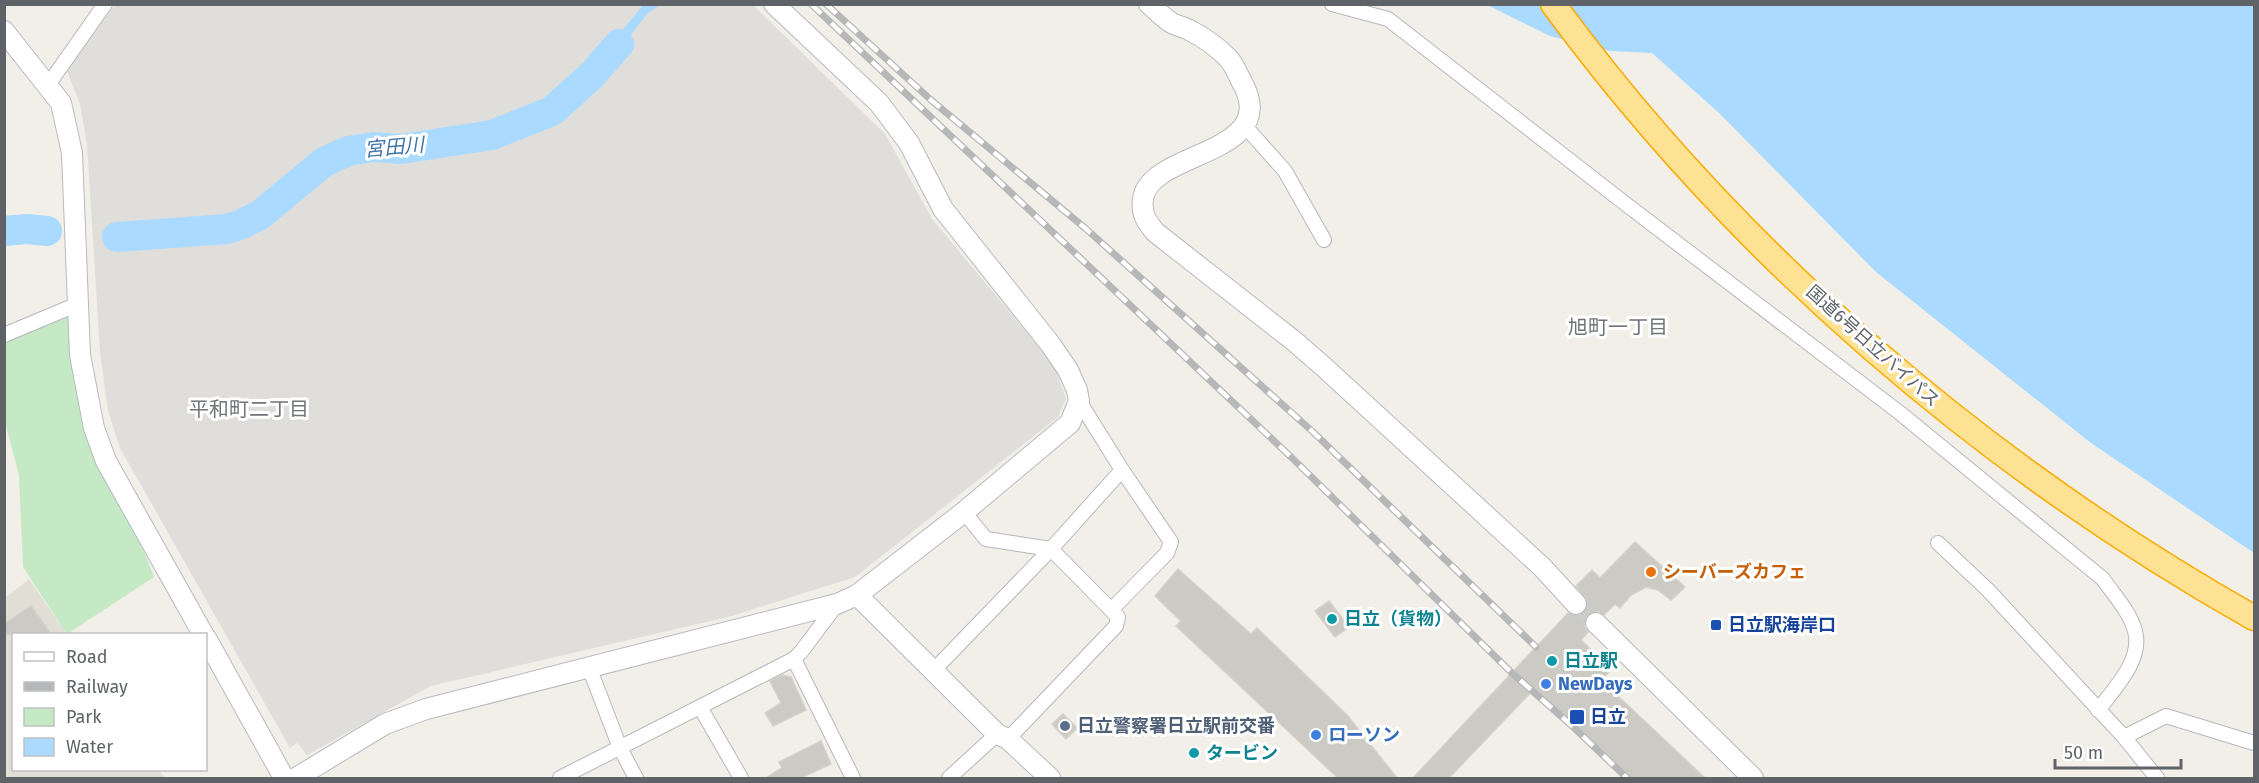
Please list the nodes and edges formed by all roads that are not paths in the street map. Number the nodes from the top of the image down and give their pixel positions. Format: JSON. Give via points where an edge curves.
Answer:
{"nodes":[{"id":1,"x":105,"y":4,"type":"edge"},
{"id":2,"x":774,"y":4,"type":"edge"},
{"id":3,"x":1149,"y":4,"type":"edge"},
{"id":4,"x":1332,"y":4,"type":"edge"},
{"id":5,"x":1553,"y":4,"type":"edge"},
{"id":6,"x":4,"y":31,"type":"edge"},
{"id":7,"x":48,"y":85,"type":"junction"},
{"id":8,"x":1244,"y":125,"type":"junction"},
{"id":9,"x":1324,"y":240,"type":"dead end"},
{"id":10,"x":78,"y":303,"type":"junction"},
{"id":11,"x":4,"y":335,"type":"edge"},
{"id":12,"x":1079,"y":401,"type":"junction"},
{"id":13,"x":1122,"y":470,"type":"junction"},
{"id":14,"x":964,"y":512,"type":"junction"},
{"id":15,"x":1938,"y":543,"type":"dead end"},
{"id":16,"x":1051,"y":549,"type":"junction"},
{"id":17,"x":857,"y":595,"type":"junction"},
{"id":18,"x":837,"y":604,"type":"junction"},
{"id":19,"x":1576,"y":604,"type":"tunnel mouth"},
{"id":20,"x":1112,"y":609,"type":"junction"},
{"id":21,"x":2254,"y":618,"type":"edge"},
{"id":22,"x":1596,"y":623,"type":"tunnel mouth"},
{"id":23,"x":202,"y":633,"type":"edge"},
{"id":24,"x":207,"y":641,"type":"edge"},
{"id":25,"x":794,"y":658,"type":"junction"},
{"id":26,"x":589,"y":667,"type":"junction"},
{"id":27,"x":933,"y":671,"type":"junction"},
{"id":28,"x":700,"y":707,"type":"junction"},
{"id":29,"x":2098,"y":710,"type":"junction"},
{"id":30,"x":1003,"y":736,"type":"junction"},
{"id":31,"x":2124,"y":737,"type":"junction"},
{"id":32,"x":2254,"y":743,"type":"edge"},
{"id":33,"x":620,"y":748,"type":"junction"},
{"id":34,"x":284,"y":778,"type":"edge"},
{"id":35,"x":296,"y":778,"type":"edge"},
{"id":36,"x":560,"y":778,"type":"edge"},
{"id":37,"x":636,"y":778,"type":"edge"},
{"id":38,"x":741,"y":778,"type":"edge"},
{"id":39,"x":853,"y":778,"type":"edge"},
{"id":40,"x":949,"y":778,"type":"edge"},
{"id":41,"x":1050,"y":778,"type":"edge"},
{"id":42,"x":1753,"y":778,"type":"edge"},
{"id":43,"x":2157,"y":778,"type":"edge"}],
"edges":[{"from":1,"to":7,"type":"street"},
{"from":2,"to":12,"type":"street","via":[[879,103],[909,143],[943,209],[1052,345],[1068,370]]},
{"from":3,"to":8,"type":"street","via":[[1171,23],[1207,40],[1230,60],[1250,99]]},
{"from":4,"to":29,"type":"street","via":[[1388,19],[1900,412],[2103,579],[2136,632],[2136,653]]},
{"from":5,"to":21,"type":"highway","name":"国道6号日立バイパス","via":[[1628,100],[1726,209],[1903,376],[2077,507]]},
{"from":6,"to":7,"type":"street"},
{"from":7,"to":10,"type":"street","via":[[61,103],[72,153]]},
{"from":8,"to":9,"type":"street","via":[[1286,171]]},
{"from":8,"to":19,"type":"street","via":[[1227,141],[1163,171],[1151,181],[1144,195],[1145,221],[1325,368],[1542,567]]},
{"from":10,"to":11,"type":"street"},
{"from":10,"to":23,"type":"street","via":[[87,399],[106,460]]},
{"from":12,"to":13,"type":"street"},
{"from":12,"to":14,"type":"street","via":[[1070,423]]},
{"from":13,"to":16,"type":"street"},
{"from":13,"to":20,"type":"street","via":[[1171,542],[1167,553]]},
{"from":14,"to":16,"type":"street","via":[[986,539]]},
{"from":14,"to":17,"type":"street"},
{"from":15,"to":29,"type":"street","via":[[1988,590]]},
{"from":16,"to":20,"type":"street"},
{"from":16,"to":27,"type":"street"},
{"from":17,"to":18,"type":"street"},
{"from":17,"to":27,"type":"street"},
{"from":18,"to":25,"type":"street"},
{"from":18,"to":26,"type":"street"},
{"from":20,"to":30,"type":"street","via":[[1118,617],[1116,626]]},
{"from":22,"to":42,"type":"street"},
{"from":24,"to":34,"type":"street"},
{"from":25,"to":28,"type":"street"},
{"from":25,"to":39,"type":"street"},
{"from":26,"to":33,"type":"street"},
{"from":26,"to":35,"type":"street","via":[[426,709],[386,724]]},
{"from":27,"to":30,"type":"street"},
{"from":28,"to":33,"type":"street"},
{"from":28,"to":38,"type":"street"},
{"from":29,"to":31,"type":"street"},
{"from":30,"to":40,"type":"street"},
{"from":30,"to":41,"type":"street"},
{"from":31,"to":32,"type":"street","via":[[2166,716]]},
{"from":31,"to":43,"type":"street"},
{"from":33,"to":36,"type":"street"},
{"from":33,"to":37,"type":"street"}]}
